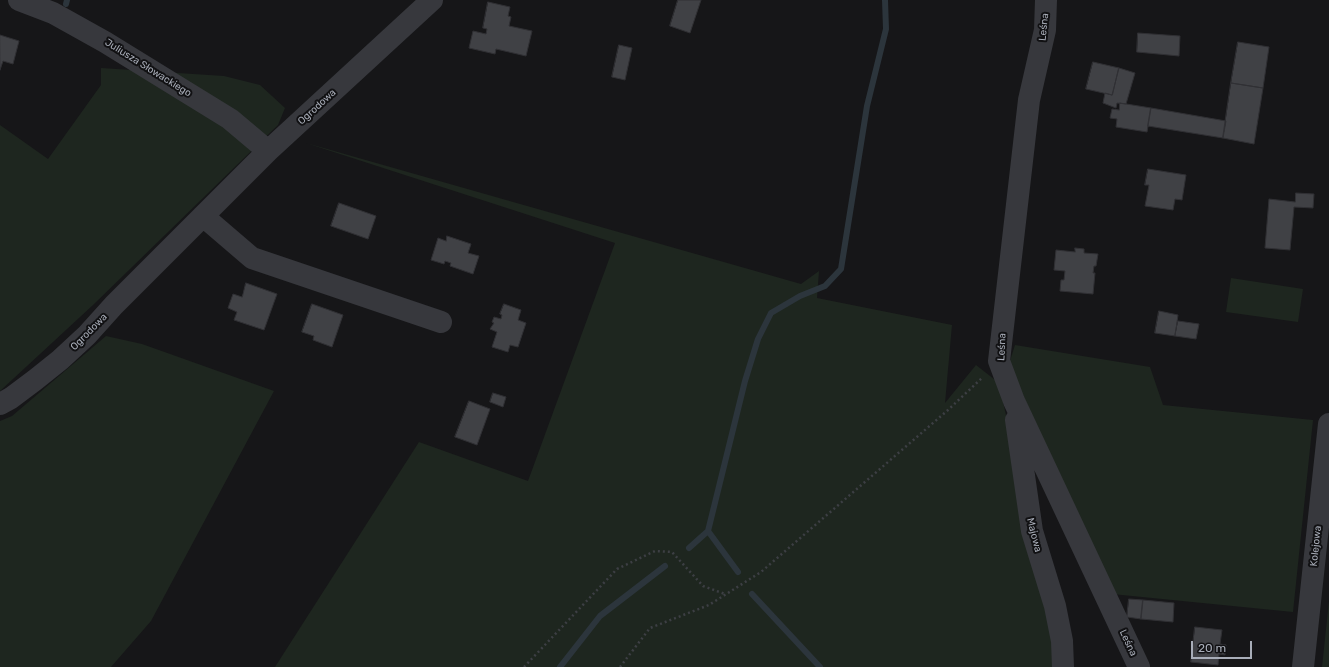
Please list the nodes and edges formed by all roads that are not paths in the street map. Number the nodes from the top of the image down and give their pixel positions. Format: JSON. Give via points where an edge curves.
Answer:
{"nodes":[{"id":1,"x":19,"y":0,"type":"edge"},
{"id":2,"x":432,"y":0,"type":"edge"},
{"id":3,"x":1046,"y":0,"type":"edge"},
{"id":4,"x":268,"y":151,"type":"junction"},
{"id":5,"x":204,"y":216,"type":"junction"},
{"id":6,"x":441,"y":322,"type":"dead end"},
{"id":7,"x":1014,"y":401,"type":"junction"},
{"id":8,"x":0,"y":404,"type":"edge"},
{"id":9,"x":1329,"y":424,"type":"edge"},
{"id":10,"x":1323,"y":548,"type":"edge"},
{"id":11,"x":1063,"y":667,"type":"edge"},
{"id":12,"x":1139,"y":667,"type":"edge"},
{"id":13,"x":1303,"y":667,"type":"edge"}],
"edges":[{"from":1,"to":4,"type":"street","name":"Juliusza Słowackiego","via":[[53,13],[105,42],[230,119]]},
{"from":2,"to":4,"type":"street","name":"Ogrodowa"},
{"from":3,"to":7,"type":"street","name":"Leśna","via":[[1045,30],[1029,100],[999,361]]},
{"from":4,"to":5,"type":"street","name":"Ogrodowa"},
{"from":5,"to":6,"type":"street","via":[[252,258]]},
{"from":5,"to":8,"type":"street","name":"Ogrodowa","via":[[87,335],[35,380]]},
{"from":7,"to":11,"type":"street","name":"Majowa","via":[[1032,531],[1055,606],[1062,641]]},
{"from":7,"to":12,"type":"street","name":"Leśna"},
{"from":9,"to":10,"type":"street","name":"Kolejowa"},
{"from":10,"to":13,"type":"street","name":"Kolejowa"}]}
